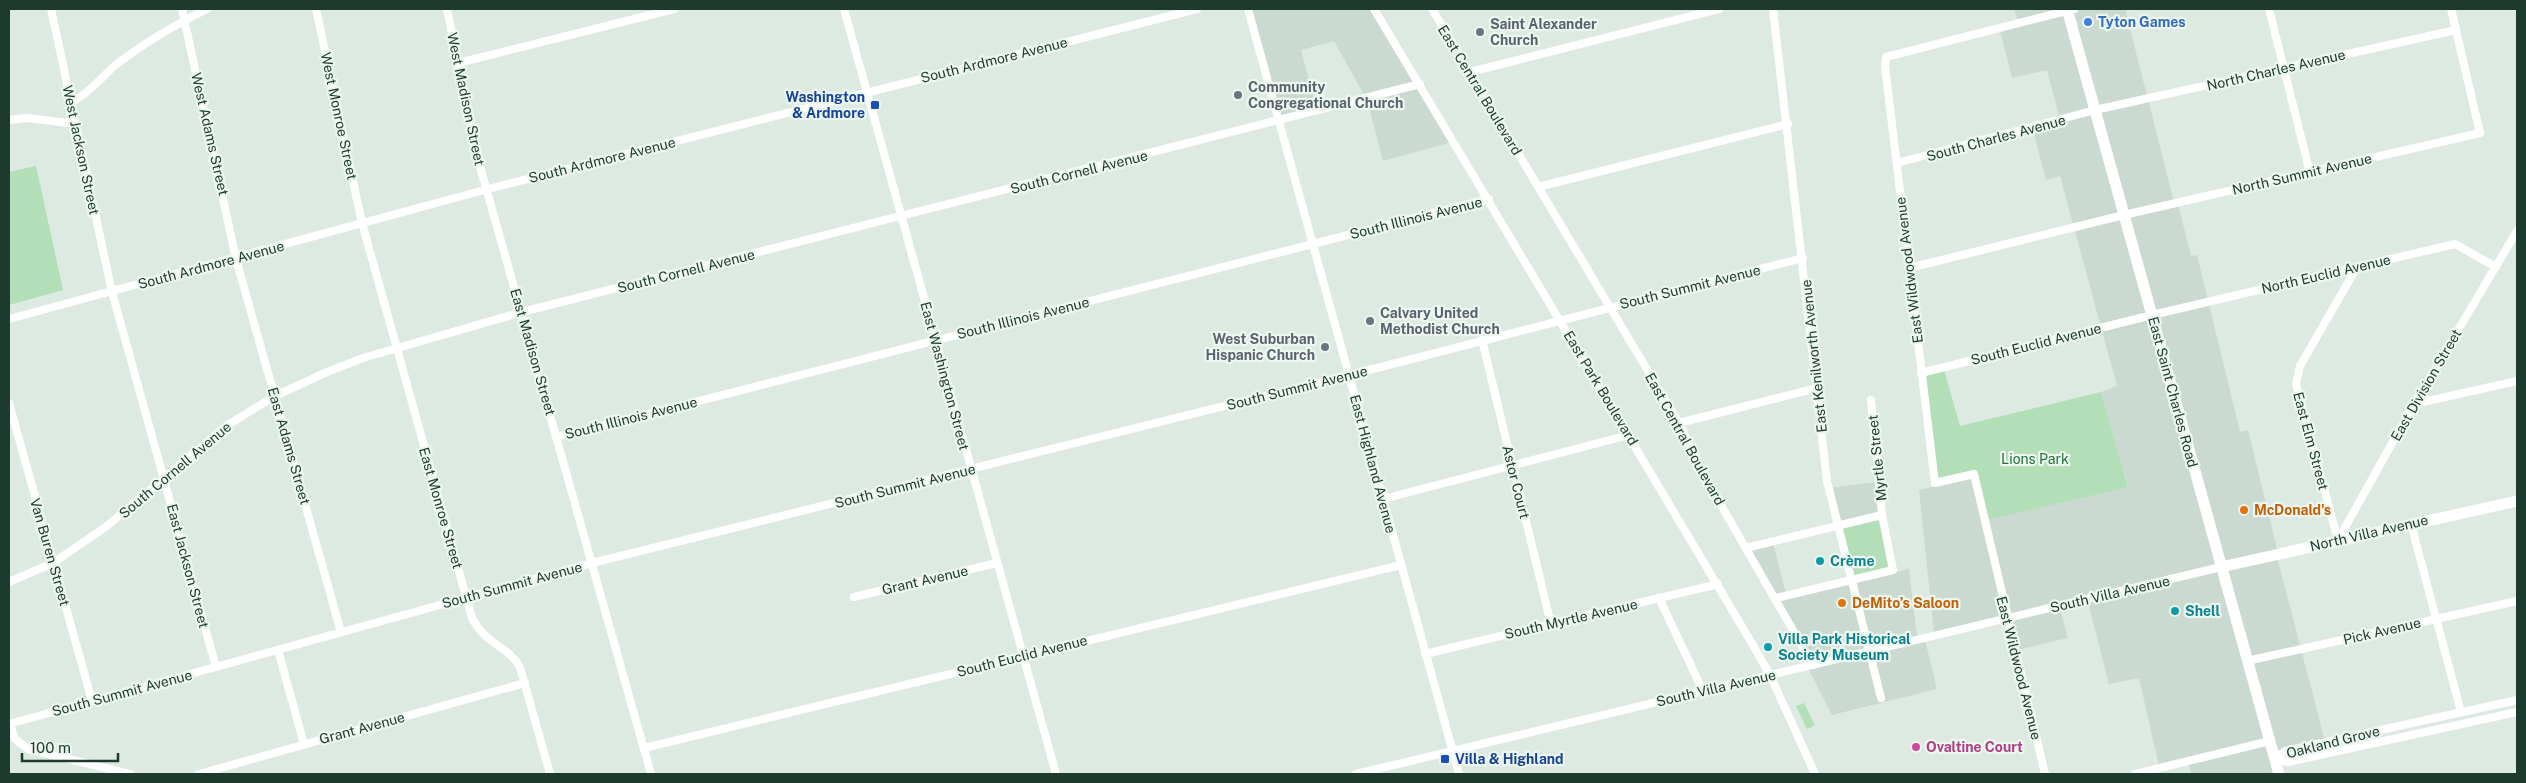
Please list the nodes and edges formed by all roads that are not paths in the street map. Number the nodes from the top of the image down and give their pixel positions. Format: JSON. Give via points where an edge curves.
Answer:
{"nodes":[{"id":1,"x":51,"y":9,"type":"edge"},
{"id":2,"x":182,"y":9,"type":"edge"},
{"id":3,"x":207,"y":9,"type":"edge"},
{"id":4,"x":316,"y":9,"type":"edge"},
{"id":5,"x":447,"y":9,"type":"edge"},
{"id":6,"x":674,"y":9,"type":"edge"},
{"id":7,"x":844,"y":9,"type":"edge"},
{"id":8,"x":1197,"y":9,"type":"edge"},
{"id":9,"x":1248,"y":9,"type":"edge"},
{"id":10,"x":1374,"y":9,"type":"edge"},
{"id":11,"x":1432,"y":9,"type":"edge"},
{"id":12,"x":1719,"y":9,"type":"edge"},
{"id":13,"x":1773,"y":9,"type":"edge"},
{"id":14,"x":2070,"y":9,"type":"edge"},
{"id":15,"x":2269,"y":9,"type":"edge"},
{"id":16,"x":2451,"y":9,"type":"edge"},
{"id":17,"x":184,"y":21,"type":"junction"},
{"id":18,"x":2456,"y":30,"type":"junction"},
{"id":19,"x":458,"y":64,"type":"junction"},
{"id":20,"x":2284,"y":68,"type":"junction"},
{"id":21,"x":1470,"y":72,"type":"junction"},
{"id":22,"x":1420,"y":84,"type":"junction"},
{"id":23,"x":868,"y":92,"type":"junction"},
{"id":24,"x":71,"y":102,"type":"junction"},
{"id":25,"x":2095,"y":110,"type":"junction"},
{"id":26,"x":9,"y":120,"type":"edge"},
{"id":27,"x":1279,"y":120,"type":"junction"},
{"id":28,"x":76,"y":124,"type":"junction"},
{"id":29,"x":1788,"y":124,"type":"junction"},
{"id":30,"x":1897,"y":163,"type":"junction"},
{"id":31,"x":2310,"y":173,"type":"junction"},
{"id":32,"x":1538,"y":187,"type":"junction"},
{"id":33,"x":488,"y":189,"type":"junction"},
{"id":34,"x":1489,"y":199,"type":"junction"},
{"id":35,"x":2124,"y":215,"type":"junction"},
{"id":36,"x":902,"y":217,"type":"junction"},
{"id":37,"x":362,"y":223,"type":"junction"},
{"id":38,"x":2517,"y":231,"type":"edge"},
{"id":39,"x":1313,"y":244,"type":"junction"},
{"id":40,"x":1803,"y":258,"type":"junction"},
{"id":41,"x":236,"y":259,"type":"junction"},
{"id":42,"x":2357,"y":267,"type":"junction"},
{"id":43,"x":2496,"y":267,"type":"junction"},
{"id":44,"x":1909,"y":268,"type":"junction"},
{"id":45,"x":112,"y":292,"type":"junction"},
{"id":46,"x":1610,"y":307,"type":"junction"},
{"id":47,"x":522,"y":312,"type":"junction"},
{"id":48,"x":2152,"y":316,"type":"junction"},
{"id":49,"x":9,"y":319,"type":"edge"},
{"id":50,"x":1561,"y":320,"type":"junction"},
{"id":51,"x":1482,"y":340,"type":"junction"},
{"id":52,"x":936,"y":341,"type":"junction"},
{"id":53,"x":396,"y":348,"type":"junction"},
{"id":54,"x":1921,"y":373,"type":"junction"},
{"id":55,"x":1349,"y":375,"type":"junction"},
{"id":56,"x":2517,"y":381,"type":"edge"},
{"id":57,"x":1817,"y":388,"type":"junction"},
{"id":58,"x":275,"y":396,"type":"junction"},
{"id":59,"x":1871,"y":400,"type":"dead end"},
{"id":60,"x":9,"y":403,"type":"edge"},
{"id":61,"x":2414,"y":404,"type":"junction"},
{"id":62,"x":1679,"y":423,"type":"junction"},
{"id":63,"x":1629,"y":435,"type":"junction"},
{"id":64,"x":558,"y":437,"type":"junction"},
{"id":65,"x":1512,"y":466,"type":"junction"},
{"id":66,"x":971,"y":470,"type":"junction"},
{"id":67,"x":164,"y":478,"type":"junction"},
{"id":68,"x":1383,"y":499,"type":"junction"},
{"id":69,"x":2517,"y":501,"type":"edge"},
{"id":70,"x":1882,"y":515,"type":"junction"},
{"id":71,"x":2411,"y":524,"type":"junction"},
{"id":72,"x":1837,"y":526,"type":"junction"},
{"id":73,"x":2338,"y":540,"type":"junction"},
{"id":74,"x":1746,"y":548,"type":"junction"},
{"id":75,"x":53,"y":563,"type":"junction"},
{"id":76,"x":592,"y":563,"type":"junction"},
{"id":77,"x":997,"y":563,"type":"junction"},
{"id":78,"x":1401,"y":565,"type":"junction"},
{"id":79,"x":2221,"y":568,"type":"junction"},
{"id":80,"x":1850,"y":580,"type":"junction"},
{"id":81,"x":9,"y":582,"type":"edge"},
{"id":82,"x":1718,"y":584,"type":"junction"},
{"id":83,"x":854,"y":597,"type":"dead end"},
{"id":84,"x":466,"y":598,"type":"junction"},
{"id":85,"x":1659,"y":598,"type":"junction"},
{"id":86,"x":1776,"y":598,"type":"junction"},
{"id":87,"x":2517,"y":601,"type":"edge"},
{"id":88,"x":2008,"y":618,"type":"junction"},
{"id":89,"x":2436,"y":620,"type":"junction"},
{"id":90,"x":1550,"y":624,"type":"junction"},
{"id":91,"x":341,"y":632,"type":"junction"},
{"id":92,"x":278,"y":650,"type":"junction"},
{"id":93,"x":1868,"y":652,"type":"junction"},
{"id":94,"x":1425,"y":654,"type":"junction"},
{"id":95,"x":1023,"y":656,"type":"junction"},
{"id":96,"x":2247,"y":661,"type":"junction"},
{"id":97,"x":1813,"y":665,"type":"junction"},
{"id":98,"x":216,"y":667,"type":"junction"},
{"id":99,"x":1770,"y":675,"type":"junction"},
{"id":100,"x":525,"y":683,"type":"junction"},
{"id":101,"x":1703,"y":691,"type":"junction"},
{"id":102,"x":1881,"y":698,"type":"dead end"},
{"id":103,"x":2517,"y":700,"type":"edge"},
{"id":104,"x":92,"y":701,"type":"junction"},
{"id":105,"x":2461,"y":712,"type":"junction"},
{"id":106,"x":2517,"y":712,"type":"edge"},
{"id":107,"x":9,"y":724,"type":"edge"},
{"id":108,"x":2270,"y":742,"type":"junction"},
{"id":109,"x":304,"y":744,"type":"junction"},
{"id":110,"x":644,"y":748,"type":"junction"},
{"id":111,"x":1452,"y":751,"type":"junction"},
{"id":112,"x":2275,"y":759,"type":"junction"},
{"id":113,"x":130,"y":774,"type":"edge"},
{"id":114,"x":198,"y":774,"type":"edge"},
{"id":115,"x":550,"y":774,"type":"edge"},
{"id":116,"x":651,"y":774,"type":"edge"},
{"id":117,"x":1056,"y":774,"type":"edge"},
{"id":118,"x":1356,"y":774,"type":"edge"},
{"id":119,"x":1459,"y":774,"type":"edge"},
{"id":120,"x":1815,"y":774,"type":"edge"},
{"id":121,"x":2045,"y":774,"type":"edge"},
{"id":122,"x":2135,"y":774,"type":"edge"},
{"id":123,"x":2279,"y":774,"type":"edge"}],
"edges":[{"from":1,"to":24,"type":"street","name":"West Jackson Street"},
{"from":2,"to":17,"type":"street","name":"West Adams Street"},
{"from":3,"to":17,"type":"street"},
{"from":4,"to":37,"type":"street","name":"West Monroe Street"},
{"from":5,"to":19,"type":"street","name":"West Madison Street"},
{"from":6,"to":19,"type":"street"},
{"from":7,"to":23,"type":"street","name":"East Washington Street"},
{"from":8,"to":23,"type":"street","name":"South Ardmore Avenue"},
{"from":9,"to":27,"type":"street","name":"East Highland Avenue"},
{"from":10,"to":22,"type":"street","name":"East Park Boulevard"},
{"from":11,"to":21,"type":"street","name":"East Central Boulevard"},
{"from":12,"to":21,"type":"street"},
{"from":13,"to":29,"type":"street","name":"East Kenilworth Avenue"},
{"from":14,"to":25,"type":"main road","name":"East Saint Charles Road"},
{"from":14,"to":30,"type":"street","name":"East Wildwood Avenue","via":[[1886,57]]},
{"from":15,"to":20,"type":"street"},
{"from":16,"to":18,"type":"street"},
{"from":17,"to":24,"type":"street","via":[[128,56]]},
{"from":17,"to":41,"type":"street","name":"West Adams Street"},
{"from":18,"to":20,"type":"street","name":"North Charles Avenue"},
{"from":18,"to":31,"type":"street","name":"North Summit Avenue","via":[[2480,133]]},
{"from":19,"to":33,"type":"street","name":"West Madison Street"},
{"from":20,"to":25,"type":"street","name":"North Charles Avenue"},
{"from":20,"to":31,"type":"street"},
{"from":21,"to":32,"type":"street","name":"East Central Boulevard"},
{"from":22,"to":27,"type":"street","name":"South Cornell Avenue"},
{"from":22,"to":34,"type":"street","name":"East Park Boulevard"},
{"from":23,"to":33,"type":"street","name":"South Ardmore Avenue"},
{"from":23,"to":36,"type":"street","name":"East Washington Street"},
{"from":24,"to":28,"type":"street","name":"West Jackson Street"},
{"from":25,"to":30,"type":"street","name":"South Charles Avenue"},
{"from":25,"to":35,"type":"main road","name":"East Saint Charles Road"},
{"from":26,"to":28,"type":"street","via":[[27,118]]},
{"from":27,"to":36,"type":"street","name":"South Cornell Avenue"},
{"from":27,"to":39,"type":"street","name":"East Highland Avenue"},
{"from":28,"to":45,"type":"street","name":"West Jackson Street"},
{"from":29,"to":32,"type":"street"},
{"from":29,"to":40,"type":"street","name":"East Kenilworth Avenue"},
{"from":30,"to":44,"type":"street","name":"East Wildwood Avenue"},
{"from":31,"to":35,"type":"street","name":"North Summit Avenue"},
{"from":32,"to":46,"type":"street","name":"East Central Boulevard"},
{"from":33,"to":37,"type":"street","name":"South Ardmore Avenue"},
{"from":33,"to":47,"type":"street","name":"East Madison Street"},
{"from":34,"to":39,"type":"street","name":"South Illinois Avenue"},
{"from":34,"to":50,"type":"street","name":"East Park Boulevard"},
{"from":35,"to":44,"type":"street"},
{"from":35,"to":48,"type":"main road","name":"East Saint Charles Road"},
{"from":36,"to":47,"type":"street","name":"South Cornell Avenue"},
{"from":36,"to":52,"type":"street","name":"East Washington Street"},
{"from":37,"to":41,"type":"street","name":"South Ardmore Avenue"},
{"from":37,"to":53,"type":"street","name":"East Monroe Street"},
{"from":38,"to":43,"type":"street","name":"East Division Street"},
{"from":39,"to":52,"type":"street","name":"South Illinois Avenue"},
{"from":39,"to":55,"type":"street","name":"East Highland Avenue"},
{"from":40,"to":46,"type":"street","name":"South Summit Avenue"},
{"from":40,"to":57,"type":"street","name":"East Kenilworth Avenue"},
{"from":41,"to":45,"type":"street","name":"South Ardmore Avenue"},
{"from":41,"to":58,"type":"street","name":"East Adams Street"},
{"from":42,"to":43,"type":"street","name":"North Euclid Avenue","via":[[2455,244]]},
{"from":42,"to":48,"type":"street","name":"North Euclid Avenue"},
{"from":42,"to":73,"type":"street","name":"East Elm Street","via":[[2300,366],[2296,384]]},
{"from":43,"to":61,"type":"street","name":"East Division Street"},
{"from":44,"to":54,"type":"street","name":"East Wildwood Avenue"},
{"from":45,"to":49,"type":"street","name":"South Ardmore Avenue"},
{"from":45,"to":67,"type":"street","name":"East Jackson Street"},
{"from":46,"to":50,"type":"street","name":"South Summit Avenue"},
{"from":46,"to":62,"type":"street","name":"East Central Boulevard"},
{"from":47,"to":53,"type":"street","name":"South Cornell Avenue"},
{"from":47,"to":64,"type":"street","name":"East Madison Street"},
{"from":48,"to":54,"type":"street","name":"South Euclid Avenue"},
{"from":48,"to":79,"type":"main road","name":"East Saint Charles Road"},
{"from":50,"to":51,"type":"street","name":"South Summit Avenue"},
{"from":50,"to":63,"type":"street","name":"East Park Boulevard"},
{"from":51,"to":55,"type":"street","name":"South Summit Avenue"},
{"from":51,"to":65,"type":"street","name":"Astor Court"},
{"from":52,"to":64,"type":"street","name":"South Illinois Avenue"},
{"from":52,"to":66,"type":"street","name":"East Washington Street"},
{"from":53,"to":58,"type":"street","name":"South Cornell Avenue","via":[[343,365]]},
{"from":53,"to":84,"type":"street","name":"East Monroe Street"},
{"from":54,"to":88,"type":"street","name":"East Wildwood Avenue","via":[[1935,483],[1974,474]]},
{"from":55,"to":66,"type":"street","name":"South Summit Avenue"},
{"from":55,"to":68,"type":"street","name":"East Highland Avenue"},
{"from":56,"to":61,"type":"street"},
{"from":57,"to":62,"type":"street"},
{"from":57,"to":72,"type":"street","name":"East Kenilworth Avenue","via":[[1827,482]]},
{"from":58,"to":67,"type":"street","name":"South Cornell Avenue","via":[[226,426]]},
{"from":58,"to":91,"type":"street","name":"East Adams Street"},
{"from":59,"to":70,"type":"street","name":"Myrtle Street"},
{"from":60,"to":75,"type":"street","name":"Van Buren Street"},
{"from":61,"to":73,"type":"street","name":"East Division Street"},
{"from":62,"to":74,"type":"street","name":"East Central Boulevard"},
{"from":63,"to":65,"type":"street"},
{"from":63,"to":82,"type":"street","name":"East Park Boulevard"},
{"from":64,"to":76,"type":"street","name":"East Madison Street"},
{"from":65,"to":68,"type":"street"},
{"from":65,"to":90,"type":"street","name":"Astor Court"},
{"from":66,"to":76,"type":"street","name":"South Summit Avenue"},
{"from":66,"to":77,"type":"street","name":"East Washington Street"},
{"from":67,"to":75,"type":"street","name":"South Cornell Avenue","via":[[108,526]]},
{"from":67,"to":98,"type":"street","name":"East Jackson Street"},
{"from":68,"to":78,"type":"street","name":"East Highland Avenue"},
{"from":69,"to":71,"type":"main road","name":"North Villa Avenue"},
{"from":70,"to":72,"type":"street"},
{"from":70,"to":80,"type":"street","name":"Myrtle Street","via":[[1893,570]]},
{"from":71,"to":73,"type":"main road","name":"North Villa Avenue"},
{"from":71,"to":89,"type":"street"},
{"from":72,"to":74,"type":"street"},
{"from":72,"to":80,"type":"street","name":"East Kenilworth Avenue"},
{"from":73,"to":79,"type":"main road","name":"North Villa Avenue"},
{"from":74,"to":86,"type":"street","name":"East Central Boulevard"},
{"from":75,"to":81,"type":"street","name":"South Cornell Avenue"},
{"from":75,"to":104,"type":"street","name":"Van Buren Street"},
{"from":76,"to":84,"type":"street","name":"South Summit Avenue"},
{"from":76,"to":110,"type":"street","name":"East Madison Street"},
{"from":77,"to":83,"type":"street","name":"Grant Avenue"},
{"from":77,"to":95,"type":"street","name":"East Washington Street"},
{"from":78,"to":94,"type":"street","name":"East Highland Avenue"},
{"from":78,"to":95,"type":"street","name":"South Euclid Avenue"},
{"from":79,"to":88,"type":"street","name":"South Villa Avenue"},
{"from":79,"to":96,"type":"main road","name":"East Saint Charles Road"},
{"from":80,"to":86,"type":"street"},
{"from":80,"to":93,"type":"street","name":"East Kenilworth Avenue"},
{"from":82,"to":85,"type":"street","name":"South Myrtle Avenue"},
{"from":82,"to":99,"type":"street","name":"East Park Boulevard"},
{"from":84,"to":91,"type":"street","name":"South Summit Avenue"},
{"from":84,"to":100,"type":"street","name":"East Monroe Street","via":[[477,627],[517,662]]},
{"from":85,"to":90,"type":"street","name":"South Myrtle Avenue"},
{"from":85,"to":101,"type":"street"},
{"from":86,"to":97,"type":"street","name":"East Central Boulevard"},
{"from":87,"to":89,"type":"street","name":"Pick Avenue"},
{"from":88,"to":93,"type":"street","name":"South Villa Avenue"},
{"from":88,"to":121,"type":"street","name":"East Wildwood Avenue"},
{"from":89,"to":96,"type":"street","name":"Pick Avenue"},
{"from":89,"to":105,"type":"street"},
{"from":90,"to":94,"type":"street","name":"South Myrtle Avenue"},
{"from":91,"to":92,"type":"street","name":"South Summit Avenue"},
{"from":92,"to":98,"type":"street","name":"South Summit Avenue"},
{"from":92,"to":109,"type":"street"},
{"from":93,"to":97,"type":"street","name":"South Villa Avenue"},
{"from":93,"to":102,"type":"street","name":"East Kenilworth Avenue"},
{"from":94,"to":111,"type":"street","name":"East Highland Avenue"},
{"from":95,"to":110,"type":"street","name":"South Euclid Avenue"},
{"from":95,"to":117,"type":"street","name":"East Washington Street"},
{"from":96,"to":108,"type":"main road","name":"East Saint Charles Road"},
{"from":97,"to":99,"type":"street","name":"South Villa Avenue"},
{"from":98,"to":104,"type":"street","name":"South Summit Avenue"},
{"from":99,"to":101,"type":"street","name":"South Villa Avenue"},
{"from":99,"to":120,"type":"street","name":"East Park Boulevard"},
{"from":100,"to":109,"type":"street","name":"Grant Avenue"},
{"from":100,"to":115,"type":"street","name":"East Monroe Street"},
{"from":101,"to":111,"type":"street","name":"South Villa Avenue"},
{"from":103,"to":105,"type":"street","name":"Oakland Grove"},
{"from":104,"to":107,"type":"street","name":"South Summit Avenue"},
{"from":105,"to":112,"type":"street","name":"Oakland Grove","via":[[2285,751]]},
{"from":106,"to":112,"type":"street","name":"Oakland Grove","via":[[2288,762]]},
{"from":107,"to":113,"type":"street","via":[[15,739],[28,749]]},
{"from":108,"to":112,"type":"main road","name":"East Saint Charles Road"},
{"from":108,"to":122,"type":"street"},
{"from":109,"to":114,"type":"street","name":"Grant Avenue"},
{"from":110,"to":116,"type":"street","name":"East Madison Street"},
{"from":111,"to":118,"type":"street","name":"South Villa Avenue"},
{"from":111,"to":119,"type":"street","name":"East Highland Avenue"},
{"from":112,"to":123,"type":"main road","name":"East Saint Charles Road"}]}
